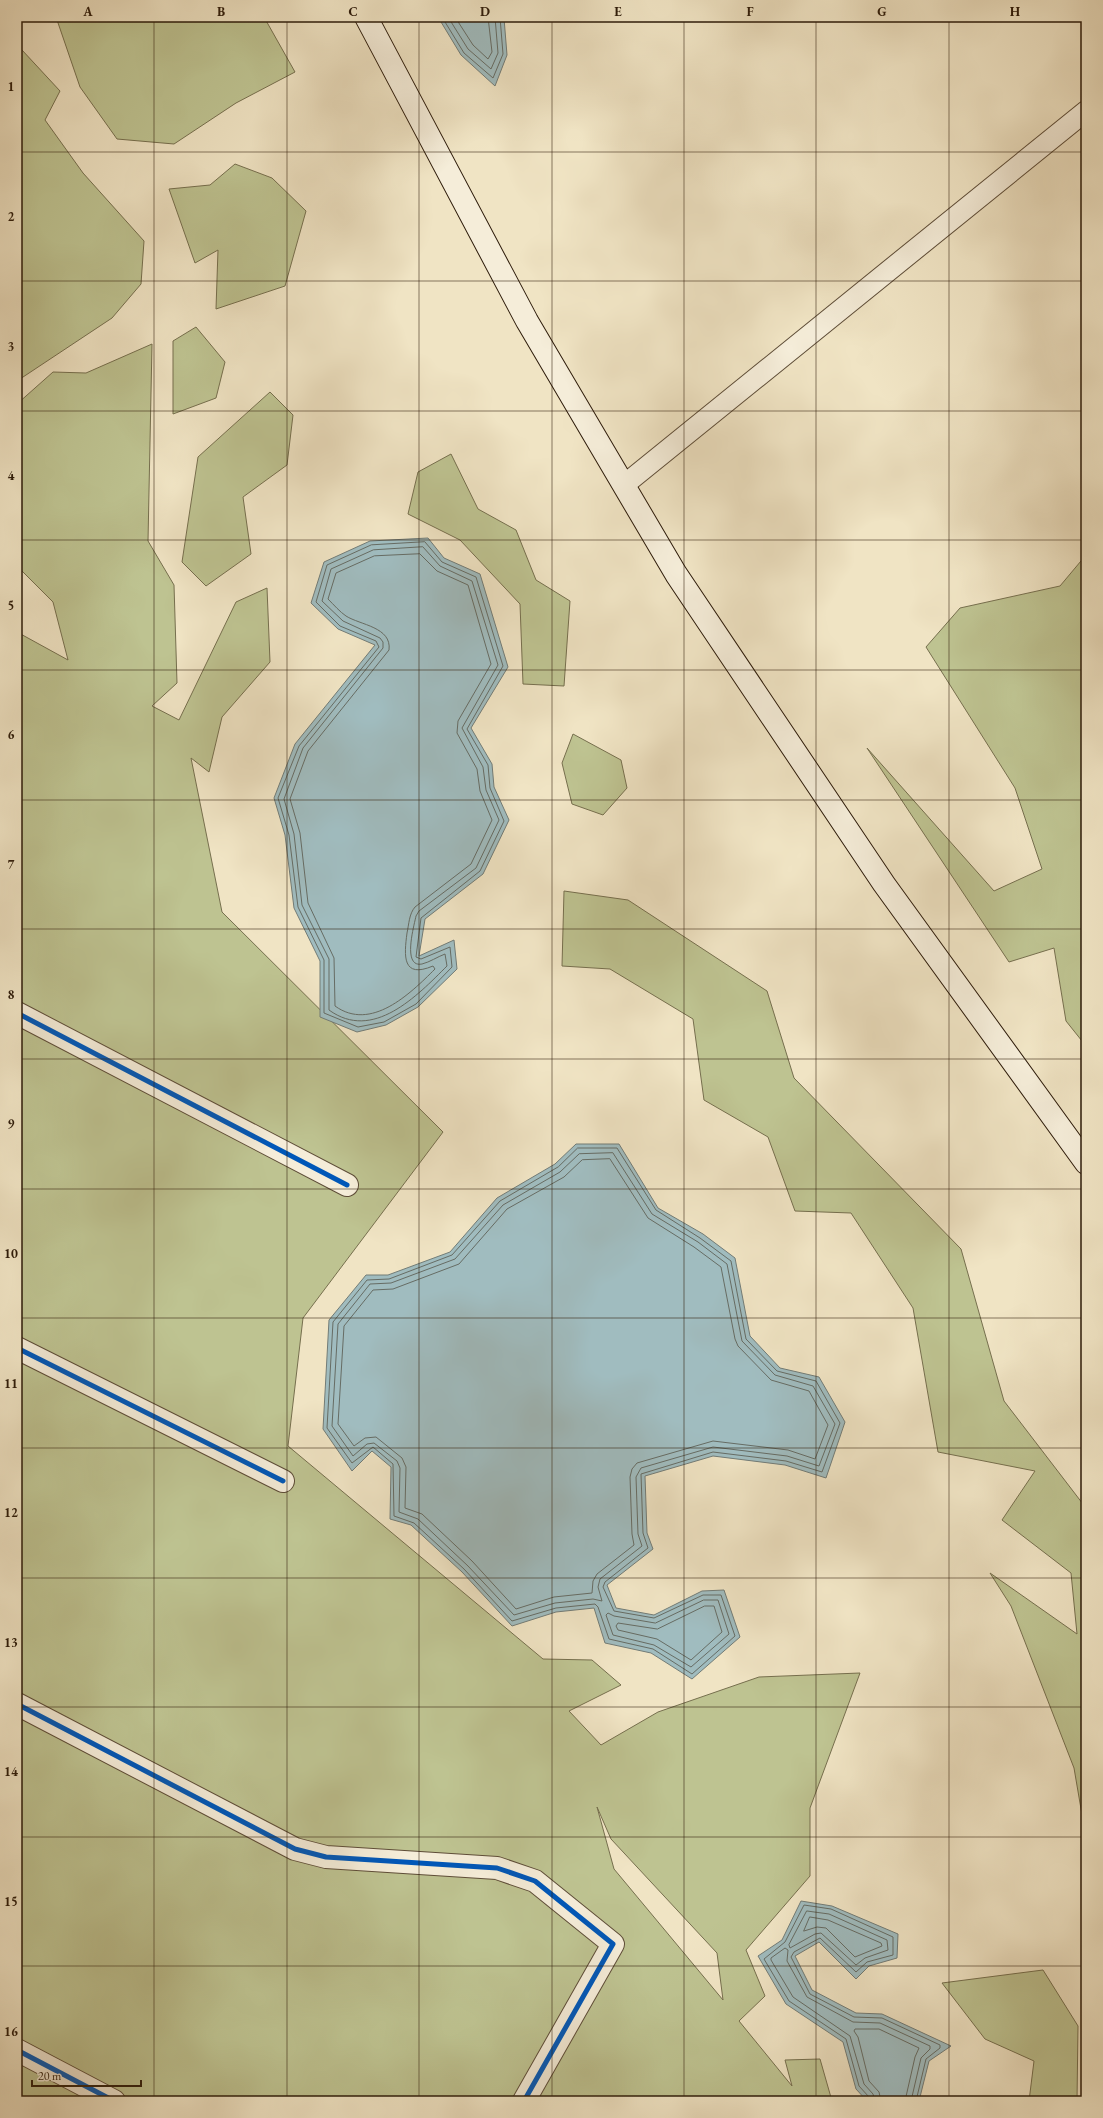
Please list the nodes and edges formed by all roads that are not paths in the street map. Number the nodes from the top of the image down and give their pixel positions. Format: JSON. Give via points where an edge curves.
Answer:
{"nodes":[{"id":1,"x":366,"y":17,"type":"edge"},
{"id":2,"x":1086,"y":111,"type":"edge"},
{"id":3,"x":624,"y":485,"type":"junction"},
{"id":4,"x":17,"y":1013,"type":"edge"},
{"id":5,"x":1086,"y":1162,"type":"edge"},
{"id":6,"x":347,"y":1185,"type":"dead end"},
{"id":7,"x":17,"y":1348,"type":"edge"},
{"id":8,"x":283,"y":1481,"type":"dead end"},
{"id":9,"x":17,"y":1704,"type":"edge"},
{"id":10,"x":17,"y":2050,"type":"edge"},
{"id":11,"x":114,"y":2101,"type":"edge"},
{"id":12,"x":524,"y":2101,"type":"edge"}],
"edges":[{"from":1,"to":3,"type":"street","via":[[527,320]]},
{"from":2,"to":3,"type":"lane"},
{"from":3,"to":5,"type":"street","via":[[676,574],[884,884]]},
{"from":4,"to":6,"type":"street"},
{"from":7,"to":8,"type":"street"},
{"from":9,"to":12,"type":"street","via":[[295,1849],[326,1857],[497,1868],[535,1881],[613,1944]]},
{"from":10,"to":11,"type":"street"}]}
